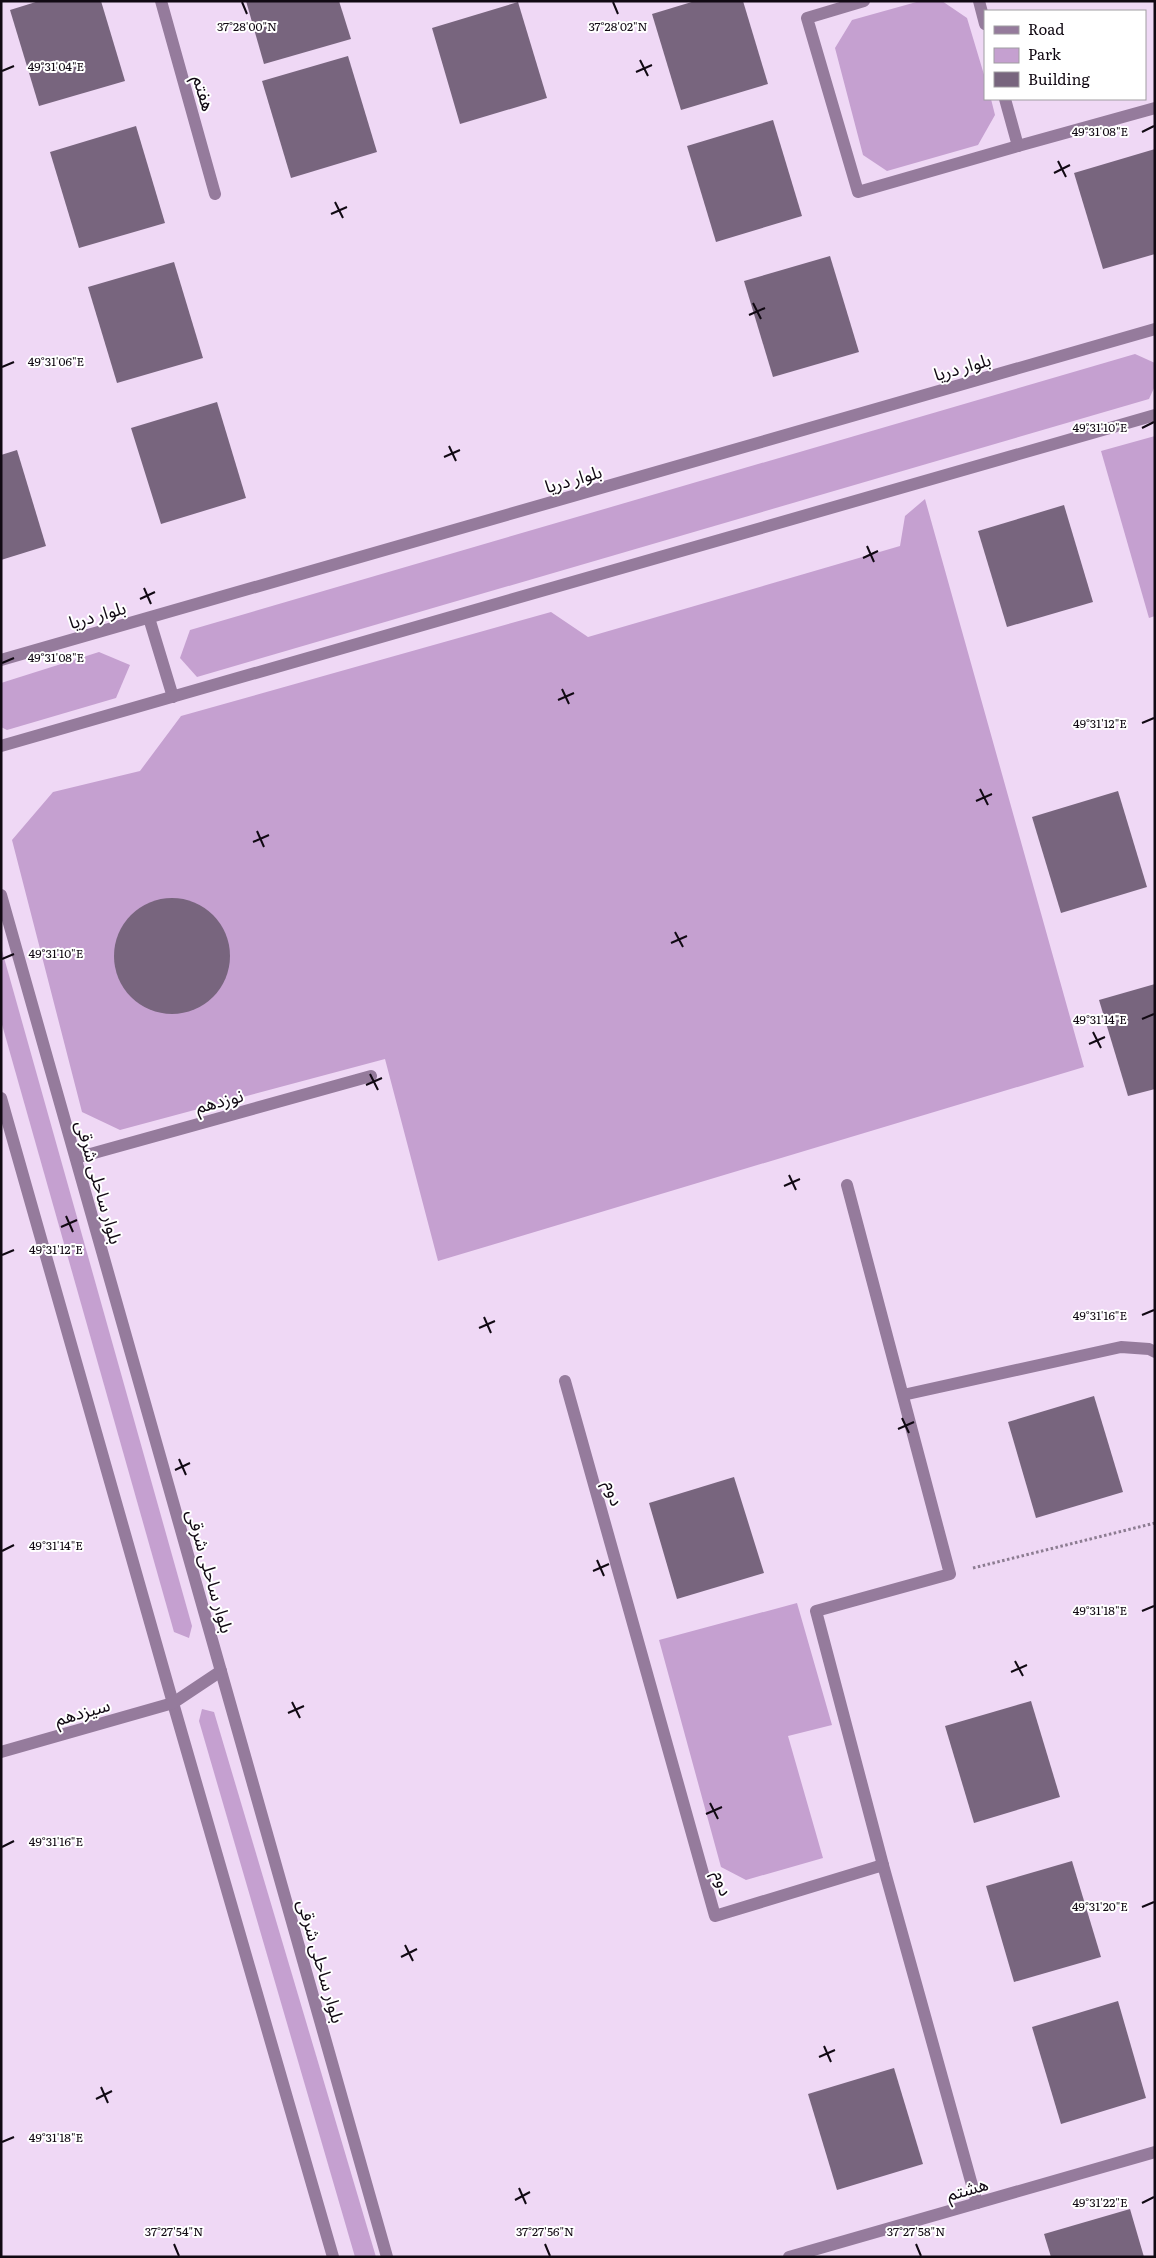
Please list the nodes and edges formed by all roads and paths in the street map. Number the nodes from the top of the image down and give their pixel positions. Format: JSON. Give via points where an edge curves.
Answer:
{"nodes":[{"id":1,"x":162,"y":1,"type":"edge"},
{"id":2,"x":864,"y":1,"type":"edge"},
{"id":3,"x":978,"y":1,"type":"edge"},
{"id":4,"x":984,"y":21,"type":"edge"},
{"id":5,"x":1005,"y":100,"type":"edge"},
{"id":6,"x":1155,"y":108,"type":"edge"},
{"id":7,"x":1018,"y":146,"type":"junction"},
{"id":8,"x":216,"y":194,"type":"dead end"},
{"id":9,"x":1155,"y":329,"type":"edge"},
{"id":10,"x":1155,"y":415,"type":"edge"},
{"id":11,"x":149,"y":618,"type":"junction"},
{"id":12,"x":1,"y":660,"type":"edge"},
{"id":13,"x":173,"y":697,"type":"junction"},
{"id":14,"x":1,"y":746,"type":"edge"},
{"id":15,"x":1,"y":895,"type":"edge"},
{"id":16,"x":371,"y":1076,"type":"dead end"},
{"id":17,"x":1,"y":1098,"type":"edge"},
{"id":18,"x":76,"y":1158,"type":"junction"},
{"id":19,"x":847,"y":1185,"type":"dead end"},
{"id":20,"x":1155,"y":1352,"type":"edge"},
{"id":21,"x":565,"y":1381,"type":"dead end"},
{"id":22,"x":903,"y":1395,"type":"junction"},
{"id":23,"x":1155,"y":1523,"type":"edge"},
{"id":24,"x":950,"y":1574,"type":"junction"},
{"id":25,"x":221,"y":1671,"type":"junction"},
{"id":26,"x":173,"y":1703,"type":"junction"},
{"id":27,"x":1,"y":1752,"type":"edge"},
{"id":28,"x":883,"y":1865,"type":"junction"},
{"id":29,"x":1155,"y":2152,"type":"edge"},
{"id":30,"x":977,"y":2203,"type":"junction"},
{"id":31,"x":811,"y":2254,"type":"edge"},
{"id":32,"x":333,"y":2257,"type":"edge"},
{"id":33,"x":387,"y":2257,"type":"edge"},
{"id":34,"x":789,"y":2257,"type":"edge"}],
"edges":[{"from":1,"to":8,"type":"street","name":"هفتم"},
{"from":2,"to":7,"type":"street","via":[[807,18],[858,192]]},
{"from":3,"to":4,"type":"street"},
{"from":5,"to":7,"type":"street"},
{"from":6,"to":7,"type":"street"},
{"from":9,"to":11,"type":"street","name":"بلوار دریا"},
{"from":10,"to":13,"type":"street"},
{"from":11,"to":12,"type":"street","name":"بلوار دریا"},
{"from":11,"to":13,"type":"street"},
{"from":13,"to":14,"type":"street"},
{"from":15,"to":18,"type":"street","name":"بلوار ساحلی شرقی"},
{"from":16,"to":18,"type":"street","name":"نوزدهم"},
{"from":17,"to":26,"type":"street"},
{"from":18,"to":25,"type":"street","name":"بلوار ساحلی شرقی"},
{"from":19,"to":22,"type":"street"},
{"from":20,"to":22,"type":"street","via":[[1121,1347]]},
{"from":21,"to":28,"type":"street","name":"دوم","via":[[715,1916]]},
{"from":22,"to":24,"type":"street"},
{"from":23,"to":24,"type":"path"},
{"from":24,"to":28,"type":"street","via":[[816,1611]]},
{"from":25,"to":26,"type":"street","name":"سیزدهم"},
{"from":25,"to":33,"type":"street","name":"بلوار ساحلی شرقی"},
{"from":26,"to":27,"type":"street","name":"سیزدهم"},
{"from":26,"to":32,"type":"street"},
{"from":28,"to":30,"type":"street"},
{"from":29,"to":30,"type":"street","name":"هشتم"},
{"from":30,"to":31,"type":"street","name":"هشتم"},
{"from":31,"to":34,"type":"street","name":"هشتم"}]}
